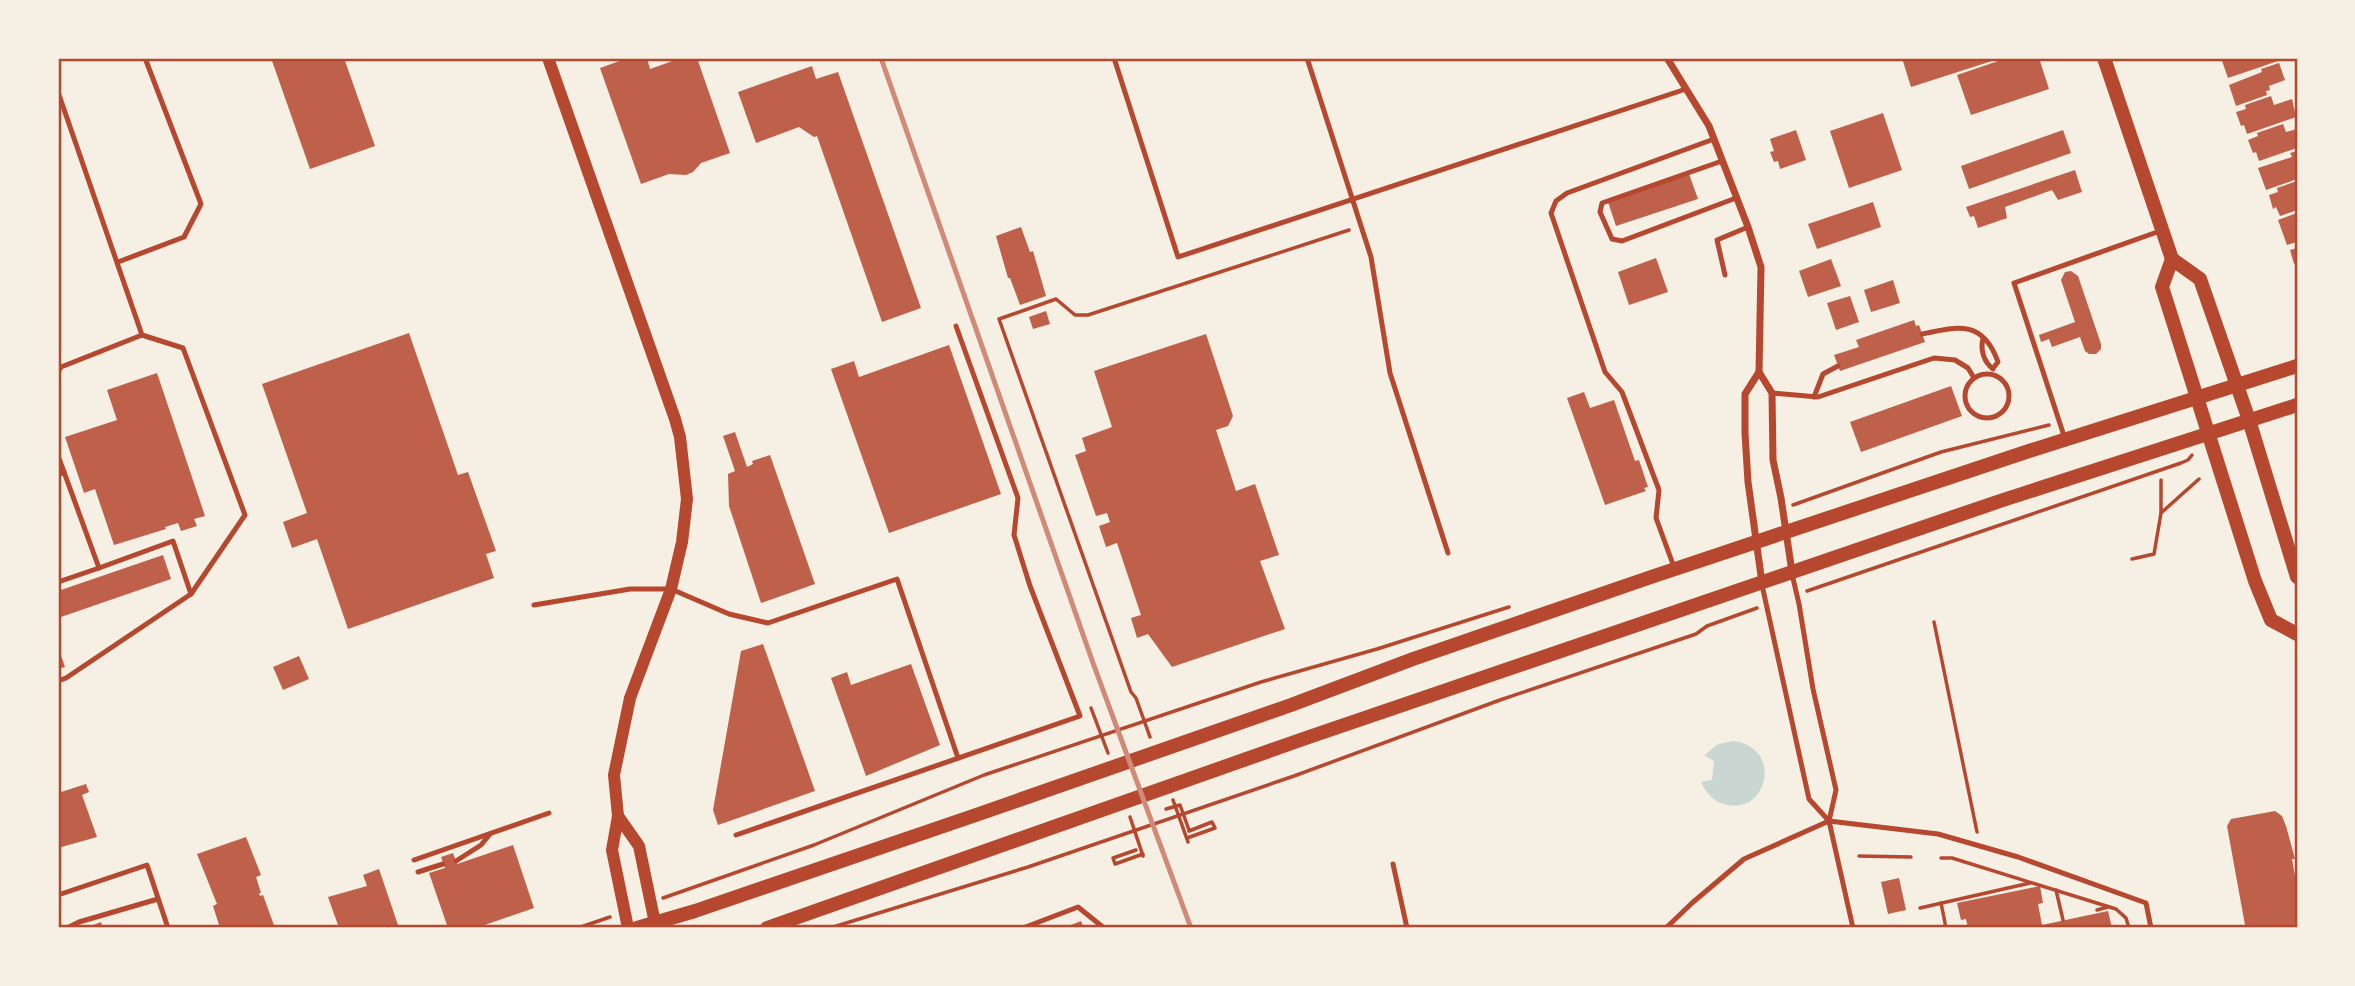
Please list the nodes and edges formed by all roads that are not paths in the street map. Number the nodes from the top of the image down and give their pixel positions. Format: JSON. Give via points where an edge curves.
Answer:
{"nodes":[{"id":1,"x":145,"y":58,"type":"edge"},
{"id":2,"x":548,"y":58,"type":"edge"},
{"id":3,"x":1114,"y":58,"type":"edge"},
{"id":4,"x":1307,"y":58,"type":"edge"},
{"id":5,"x":1667,"y":58,"type":"edge"},
{"id":6,"x":2104,"y":58,"type":"edge"},
{"id":7,"x":1686,"y":89,"type":"junction"},
{"id":8,"x":58,"y":92,"type":"edge"},
{"id":9,"x":1714,"y":139,"type":"junction"},
{"id":10,"x":1722,"y":161,"type":"junction"},
{"id":11,"x":1736,"y":198,"type":"junction"},
{"id":12,"x":1353,"y":200,"type":"junction"},
{"id":13,"x":1748,"y":227,"type":"junction"},
{"id":14,"x":2163,"y":229,"type":"junction"},
{"id":15,"x":2172,"y":259,"type":"junction"},
{"id":16,"x":118,"y":262,"type":"junction"},
{"id":17,"x":1724,"y":275,"type":"dead end"},
{"id":18,"x":956,"y":326,"type":"dead end"},
{"id":19,"x":1923,"y":334,"type":"dead end"},
{"id":20,"x":142,"y":335,"type":"junction"},
{"id":21,"x":1983,"y":339,"type":"junction"},
{"id":22,"x":58,"y":360,"type":"edge"},
{"id":23,"x":1838,"y":366,"type":"dead end"},
{"id":24,"x":2297,"y":366,"type":"edge"},
{"id":25,"x":1993,"y":368,"type":"junction"},
{"id":26,"x":59,"y":370,"type":"edge"},
{"id":27,"x":1759,"y":372,"type":"junction"},
{"id":28,"x":1995,"y":375,"type":"junction"},
{"id":29,"x":1974,"y":378,"type":"junction"},
{"id":30,"x":2236,"y":385,"type":"junction"},
{"id":31,"x":1772,"y":393,"type":"junction"},
{"id":32,"x":1814,"y":397,"type":"junction"},
{"id":33,"x":2196,"y":398,"type":"junction"},
{"id":34,"x":2297,"y":405,"type":"edge"},
{"id":35,"x":2249,"y":420,"type":"junction"},
{"id":36,"x":2209,"y":433,"type":"junction"},
{"id":37,"x":2065,"y":439,"type":"junction"},
{"id":38,"x":58,"y":456,"type":"edge"},
{"id":39,"x":61,"y":473,"type":"edge"},
{"id":40,"x":1786,"y":532,"type":"junction"},
{"id":41,"x":1757,"y":542,"type":"junction"},
{"id":42,"x":1448,"y":553,"type":"dead end"},
{"id":43,"x":99,"y":568,"type":"junction"},
{"id":44,"x":1675,"y":569,"type":"junction"},
{"id":45,"x":1792,"y":574,"type":"junction"},
{"id":46,"x":2297,"y":577,"type":"edge"},
{"id":47,"x":58,"y":582,"type":"edge"},
{"id":48,"x":1762,"y":584,"type":"junction"},
{"id":49,"x":671,"y":589,"type":"junction"},
{"id":50,"x":191,"y":594,"type":"junction"},
{"id":51,"x":534,"y":605,"type":"dead end"},
{"id":52,"x":2297,"y":634,"type":"edge"},
{"id":53,"x":58,"y":681,"type":"edge"},
{"id":54,"x":958,"y":758,"type":"junction"},
{"id":55,"x":549,"y":813,"type":"dead end"},
{"id":56,"x":618,"y":816,"type":"junction"},
{"id":57,"x":1829,"y":821,"type":"junction"},
{"id":58,"x":490,"y":834,"type":"junction"},
{"id":59,"x":736,"y":835,"type":"dead end"},
{"id":60,"x":414,"y":860,"type":"dead end"},
{"id":61,"x":456,"y":860,"type":"dead end"},
{"id":62,"x":443,"y":864,"type":"dead end"},
{"id":63,"x":1393,"y":864,"type":"dead end"},
{"id":64,"x":418,"y":872,"type":"dead end"},
{"id":65,"x":58,"y":895,"type":"edge"},
{"id":66,"x":158,"y":899,"type":"junction"},
{"id":67,"x":655,"y":925,"type":"edge"},
{"id":68,"x":67,"y":928,"type":"edge"},
{"id":69,"x":168,"y":928,"type":"edge"},
{"id":70,"x":628,"y":928,"type":"edge"},
{"id":71,"x":637,"y":928,"type":"edge"},
{"id":72,"x":767,"y":928,"type":"edge"},
{"id":73,"x":1023,"y":928,"type":"edge"},
{"id":74,"x":1104,"y":928,"type":"edge"},
{"id":75,"x":1407,"y":928,"type":"edge"},
{"id":76,"x":1666,"y":928,"type":"edge"},
{"id":77,"x":1853,"y":928,"type":"edge"},
{"id":78,"x":2151,"y":928,"type":"edge"}],
"edges":[{"from":1,"to":16,"type":"lane","via":[[201,204],[184,237]]},
{"from":2,"to":49,"type":"street","via":[[680,437],[687,499]]},
{"from":3,"to":12,"type":"lane","via":[[1178,257]]},
{"from":4,"to":12,"type":"lane"},
{"from":5,"to":7,"type":"street"},
{"from":6,"to":14,"type":"main road"},
{"from":7,"to":9,"type":"street"},
{"from":7,"to":12,"type":"lane"},
{"from":8,"to":16,"type":"lane"},
{"from":9,"to":10,"type":"street"},
{"from":9,"to":44,"type":"lane","via":[[1567,193],[1550,213],[1605,372],[1622,392],[1659,490],[1656,518]]},
{"from":10,"to":11,"type":"street"},
{"from":10,"to":11,"type":"lane","via":[[1602,203],[1600,212],[1612,239],[1622,241]]},
{"from":11,"to":13,"type":"street"},
{"from":12,"to":42,"type":"lane","via":[[1371,257],[1390,373]]},
{"from":13,"to":17,"type":"lane","via":[[1717,240]]},
{"from":13,"to":27,"type":"street","via":[[1761,267]]},
{"from":14,"to":15,"type":"main road"},
{"from":14,"to":37,"type":"lane","via":[[2014,283]]},
{"from":15,"to":30,"type":"main road","via":[[2200,279]]},
{"from":15,"to":33,"type":"main road","via":[[2162,287]]},
{"from":16,"to":20,"type":"lane"},
{"from":18,"to":54,"type":"lane","via":[[1018,498],[1014,535],[1080,716]]},
{"from":19,"to":21,"type":"lane","via":[[1955,326]]},
{"from":20,"to":26,"type":"lane"},
{"from":20,"to":50,"type":"lane","via":[[183,348],[245,514]]},
{"from":21,"to":25,"type":"lane","via":[[1987,365]]},
{"from":21,"to":25,"type":"lane","via":[[1991,342],[1998,362]]},
{"from":22,"to":26,"type":"lane"},
{"from":23,"to":32,"type":"lane","via":[[1823,374]]},
{"from":24,"to":30,"type":"main road"},
{"from":25,"to":28,"type":"lane"},
{"from":27,"to":31,"type":"street"},
{"from":27,"to":41,"type":"street","via":[[1745,394],[1748,482]]},
{"from":28,"to":29,"type":"lane"},
{"from":28,"to":29,"type":"lane","via":[[2006,385],[2009,399],[2003,412],[1990,418],[1976,415],[1966,404],[1966,390]]},
{"from":29,"to":32,"type":"lane","via":[[1955,360],[1934,358]]},
{"from":30,"to":33,"type":"main road"},
{"from":30,"to":35,"type":"main road"},
{"from":31,"to":32,"type":"lane"},
{"from":31,"to":40,"type":"street","via":[[1773,460]]},
{"from":33,"to":36,"type":"main road"},
{"from":33,"to":37,"type":"main road"},
{"from":34,"to":35,"type":"main road"},
{"from":35,"to":36,"type":"main road"},
{"from":35,"to":46,"type":"main road"},
{"from":36,"to":45,"type":"main road"},
{"from":36,"to":52,"type":"main road","via":[[2271,620]]},
{"from":37,"to":40,"type":"main road"},
{"from":38,"to":39,"type":"lane"},
{"from":39,"to":43,"type":"lane"},
{"from":40,"to":41,"type":"main road"},
{"from":40,"to":45,"type":"street"},
{"from":41,"to":44,"type":"main road"},
{"from":41,"to":48,"type":"street"},
{"from":43,"to":47,"type":"lane"},
{"from":43,"to":50,"type":"lane","via":[[173,541]]},
{"from":44,"to":67,"type":"main road"},
{"from":45,"to":48,"type":"main road"},
{"from":45,"to":57,"type":"lane","via":[[1836,790]]},
{"from":48,"to":57,"type":"lane","via":[[1809,799]]},
{"from":48,"to":72,"type":"main road"},
{"from":49,"to":51,"type":"lane","via":[[630,589]]},
{"from":49,"to":54,"type":"lane","via":[[729,614],[768,624],[897,579]]},
{"from":49,"to":56,"type":"street","via":[[630,698],[614,775]]},
{"from":50,"to":53,"type":"lane"},
{"from":54,"to":59,"type":"lane"},
{"from":55,"to":58,"type":"lane"},
{"from":56,"to":67,"type":"street","via":[[639,846]]},
{"from":56,"to":70,"type":"street","via":[[612,850]]},
{"from":57,"to":76,"type":"lane","via":[[1744,859]]},
{"from":57,"to":77,"type":"lane"},
{"from":57,"to":78,"type":"lane","via":[[1938,834],[1980,846],[2146,903]]},
{"from":58,"to":60,"type":"lane"},
{"from":58,"to":61,"type":"lane"},
{"from":62,"to":64,"type":"lane"},
{"from":63,"to":75,"type":"lane"},
{"from":65,"to":66,"type":"lane","via":[[148,865]]},
{"from":66,"to":68,"type":"lane"},
{"from":66,"to":69,"type":"lane"},
{"from":67,"to":71,"type":"main road"},
{"from":73,"to":74,"type":"lane","via":[[1078,907]]}]}
